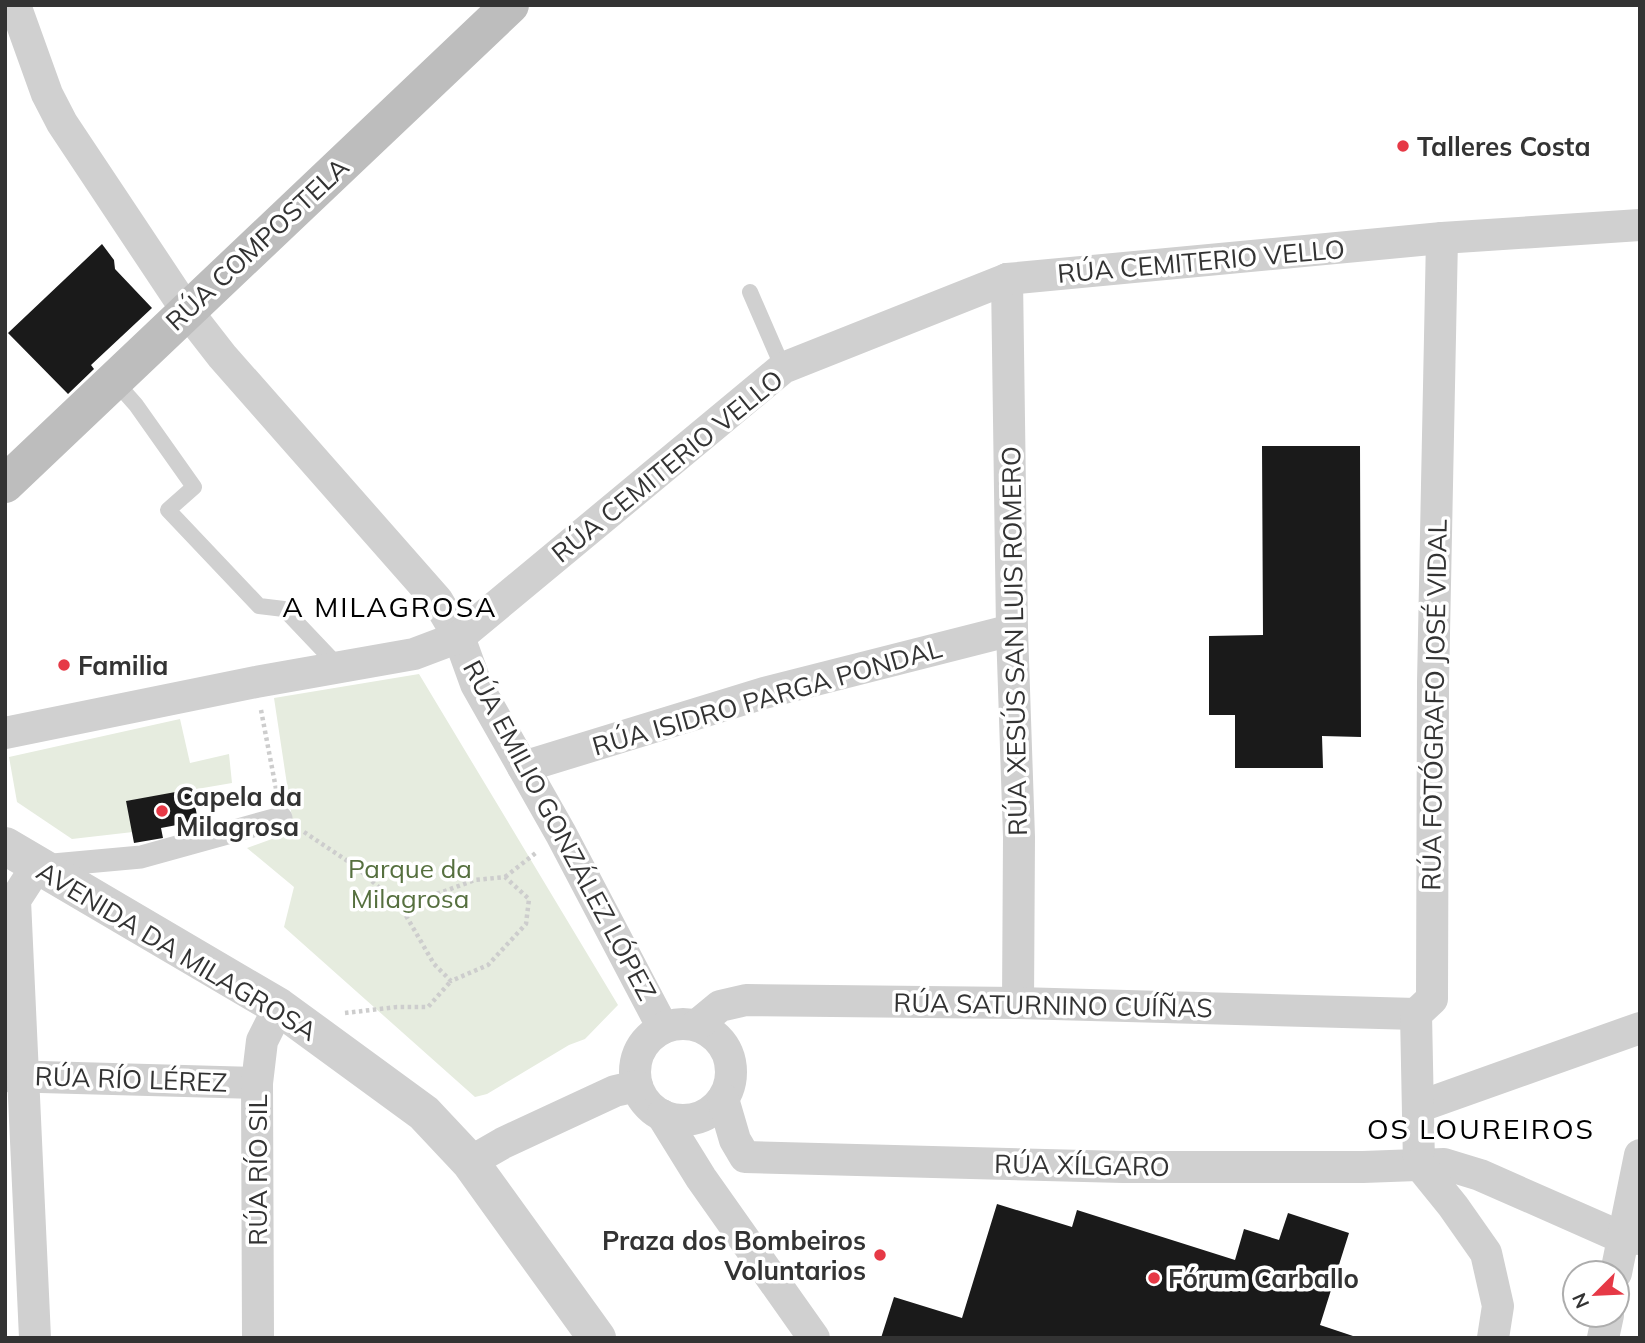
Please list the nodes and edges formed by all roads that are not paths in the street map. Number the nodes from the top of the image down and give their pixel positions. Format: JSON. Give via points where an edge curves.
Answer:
{"nodes":[{"id":1,"x":15,"y":5,"type":"edge"},
{"id":2,"x":510,"y":5,"type":"edge"},
{"id":3,"x":1640,"y":225,"type":"edge"},
{"id":4,"x":1442,"y":238,"type":"junction"},
{"id":5,"x":1007,"y":279,"type":"junction"},
{"id":6,"x":750,"y":292,"type":"dead end"},
{"id":7,"x":187,"y":311,"type":"junction"},
{"id":8,"x":783,"y":368,"type":"junction"},
{"id":9,"x":113,"y":379,"type":"junction"},
{"id":10,"x":5,"y":484,"type":"edge"},
{"id":11,"x":1012,"y":631,"type":"junction"},
{"id":12,"x":459,"y":637,"type":"junction"},
{"id":13,"x":339,"y":667,"type":"junction"},
{"id":14,"x":5,"y":733,"type":"edge"},
{"id":15,"x":523,"y":767,"type":"junction"},
{"id":16,"x":281,"y":818,"type":"road end"},
{"id":17,"x":5,"y":846,"type":"edge"},
{"id":18,"x":37,"y":866,"type":"junction"},
{"id":19,"x":1018,"y":1003,"type":"junction"},
{"id":20,"x":290,"y":1014,"type":"junction"},
{"id":21,"x":1416,"y":1014,"type":"junction"},
{"id":22,"x":696,"y":1025,"type":"junction"},
{"id":23,"x":663,"y":1028,"type":"junction"},
{"id":24,"x":1640,"y":1028,"type":"edge"},
{"id":25,"x":14,"y":1076,"type":"edge"},
{"id":26,"x":257,"y":1083,"type":"junction"},
{"id":27,"x":637,"y":1086,"type":"junction"},
{"id":28,"x":723,"y":1099,"type":"junction"},
{"id":29,"x":1418,"y":1108,"type":"junction"},
{"id":30,"x":662,"y":1115,"type":"junction"},
{"id":31,"x":1640,"y":1155,"type":"edge"},
{"id":32,"x":745,"y":1157,"type":"junction"},
{"id":33,"x":470,"y":1162,"type":"junction"},
{"id":34,"x":1419,"y":1164,"type":"junction"},
{"id":35,"x":701,"y":1178,"type":"junction"},
{"id":36,"x":1631,"y":1238,"type":"edge"},
{"id":37,"x":1622,"y":1259,"type":"edge"},
{"id":38,"x":35,"y":1338,"type":"edge"},
{"id":39,"x":258,"y":1338,"type":"edge"},
{"id":40,"x":597,"y":1338,"type":"edge"},
{"id":41,"x":814,"y":1338,"type":"edge"},
{"id":42,"x":1493,"y":1338,"type":"edge"}],
"edges":[{"from":1,"to":7,"type":"street","name":"RÚA EMILIO GONZÁLEZ LÓPEZ","via":[[62,123]]},
{"from":2,"to":7,"type":"main road","name":"RÚA COMPOSTELA"},
{"from":3,"to":4,"type":"street","name":"RÚA CEMITERIO VELLO"},
{"from":4,"to":5,"type":"street","name":"RÚA CEMITERIO VELLO"},
{"from":4,"to":21,"type":"street","name":"RÚA FOTÓGRAFO JOSÉ VIDAL","via":[[1432,999]]},
{"from":5,"to":8,"type":"street","name":"RÚA CEMITERIO VELLO"},
{"from":5,"to":11,"type":"street","name":"RÚA XESÚS SAN LUIS ROMERO"},
{"from":6,"to":8,"type":"lane"},
{"from":7,"to":9,"type":"main road","name":"RÚA COMPOSTELA"},
{"from":7,"to":12,"type":"street","name":"RÚA EMILIO GONZÁLEZ LÓPEZ","via":[[437,600]]},
{"from":8,"to":12,"type":"street","name":"RÚA CEMITERIO VELLO"},
{"from":9,"to":10,"type":"main road","name":"RÚA COMPOSTELA"},
{"from":9,"to":13,"type":"lane","via":[[194,487],[168,510],[259,606],[284,609]]},
{"from":11,"to":15,"type":"street","name":"RÚA ISIDRO PARGA PONDAL","via":[[764,693]]},
{"from":11,"to":19,"type":"street","name":"RÚA XESÚS SAN LUIS ROMERO"},
{"from":12,"to":13,"type":"street","name":"RÚA CEMITERIO VELLO","via":[[414,654]]},
{"from":12,"to":15,"type":"street","name":"RÚA EMILIO GONZÁLEZ LÓPEZ","via":[[476,684]]},
{"from":13,"to":14,"type":"street","name":"RÚA CEMITERIO VELLO"},
{"from":15,"to":23,"type":"street","name":"RÚA EMILIO GONZÁLEZ LÓPEZ"},
{"from":16,"to":18,"type":"street","via":[[141,857]]},
{"from":17,"to":18,"type":"street","name":"AVENIDA DA MILAGROSA"},
{"from":18,"to":20,"type":"street","name":"AVENIDA DA MILAGROSA"},
{"from":18,"to":25,"type":"street","via":[[15,900]]},
{"from":19,"to":21,"type":"street","name":"RÚA SATURNINO CUÍÑAS"},
{"from":19,"to":22,"type":"street","name":"RÚA SATURNINO CUÍÑAS","via":[[746,1000],[720,1006]]},
{"from":20,"to":26,"type":"street","name":"RÚA RÍO SIL","via":[[262,1041]]},
{"from":20,"to":33,"type":"street","name":"AVENIDA DA MILAGROSA","via":[[424,1113]]},
{"from":21,"to":29,"type":"street"},
{"from":22,"to":23,"type":"street","via":[[679,1023]]},
{"from":22,"to":28,"type":"street","via":[[715,1035],[726,1051],[731,1067]]},
{"from":23,"to":27,"type":"street","via":[[639,1052]]},
{"from":24,"to":29,"type":"street"},
{"from":25,"to":26,"type":"street","name":"RÚA RÍO LÉREZ"},
{"from":25,"to":38,"type":"street"},
{"from":26,"to":39,"type":"street","name":"RÚA RÍO SIL"},
{"from":27,"to":30,"type":"street","via":[[645,1101]]},
{"from":27,"to":33,"type":"street","via":[[615,1091]]},
{"from":28,"to":30,"type":"street","via":[[712,1110],[690,1119]]},
{"from":28,"to":32,"type":"street"},
{"from":29,"to":34,"type":"street"},
{"from":30,"to":35,"type":"street"},
{"from":31,"to":36,"type":"street"},
{"from":32,"to":34,"type":"street","name":"RÚA XÍLGARO","via":[[1123,1167]]},
{"from":32,"to":35,"type":"street","name":"RÚA XÍLGARO","via":[[718,1163]]},
{"from":33,"to":40,"type":"street","name":"AVENIDA DA MILAGROSA"},
{"from":34,"to":36,"type":"street","name":"RÚA XÍLGARO","via":[[1444,1164],[1480,1174]]},
{"from":34,"to":42,"type":"street","via":[[1486,1253],[1498,1306]]},
{"from":35,"to":41,"type":"street"},
{"from":36,"to":37,"type":"street"}]}
